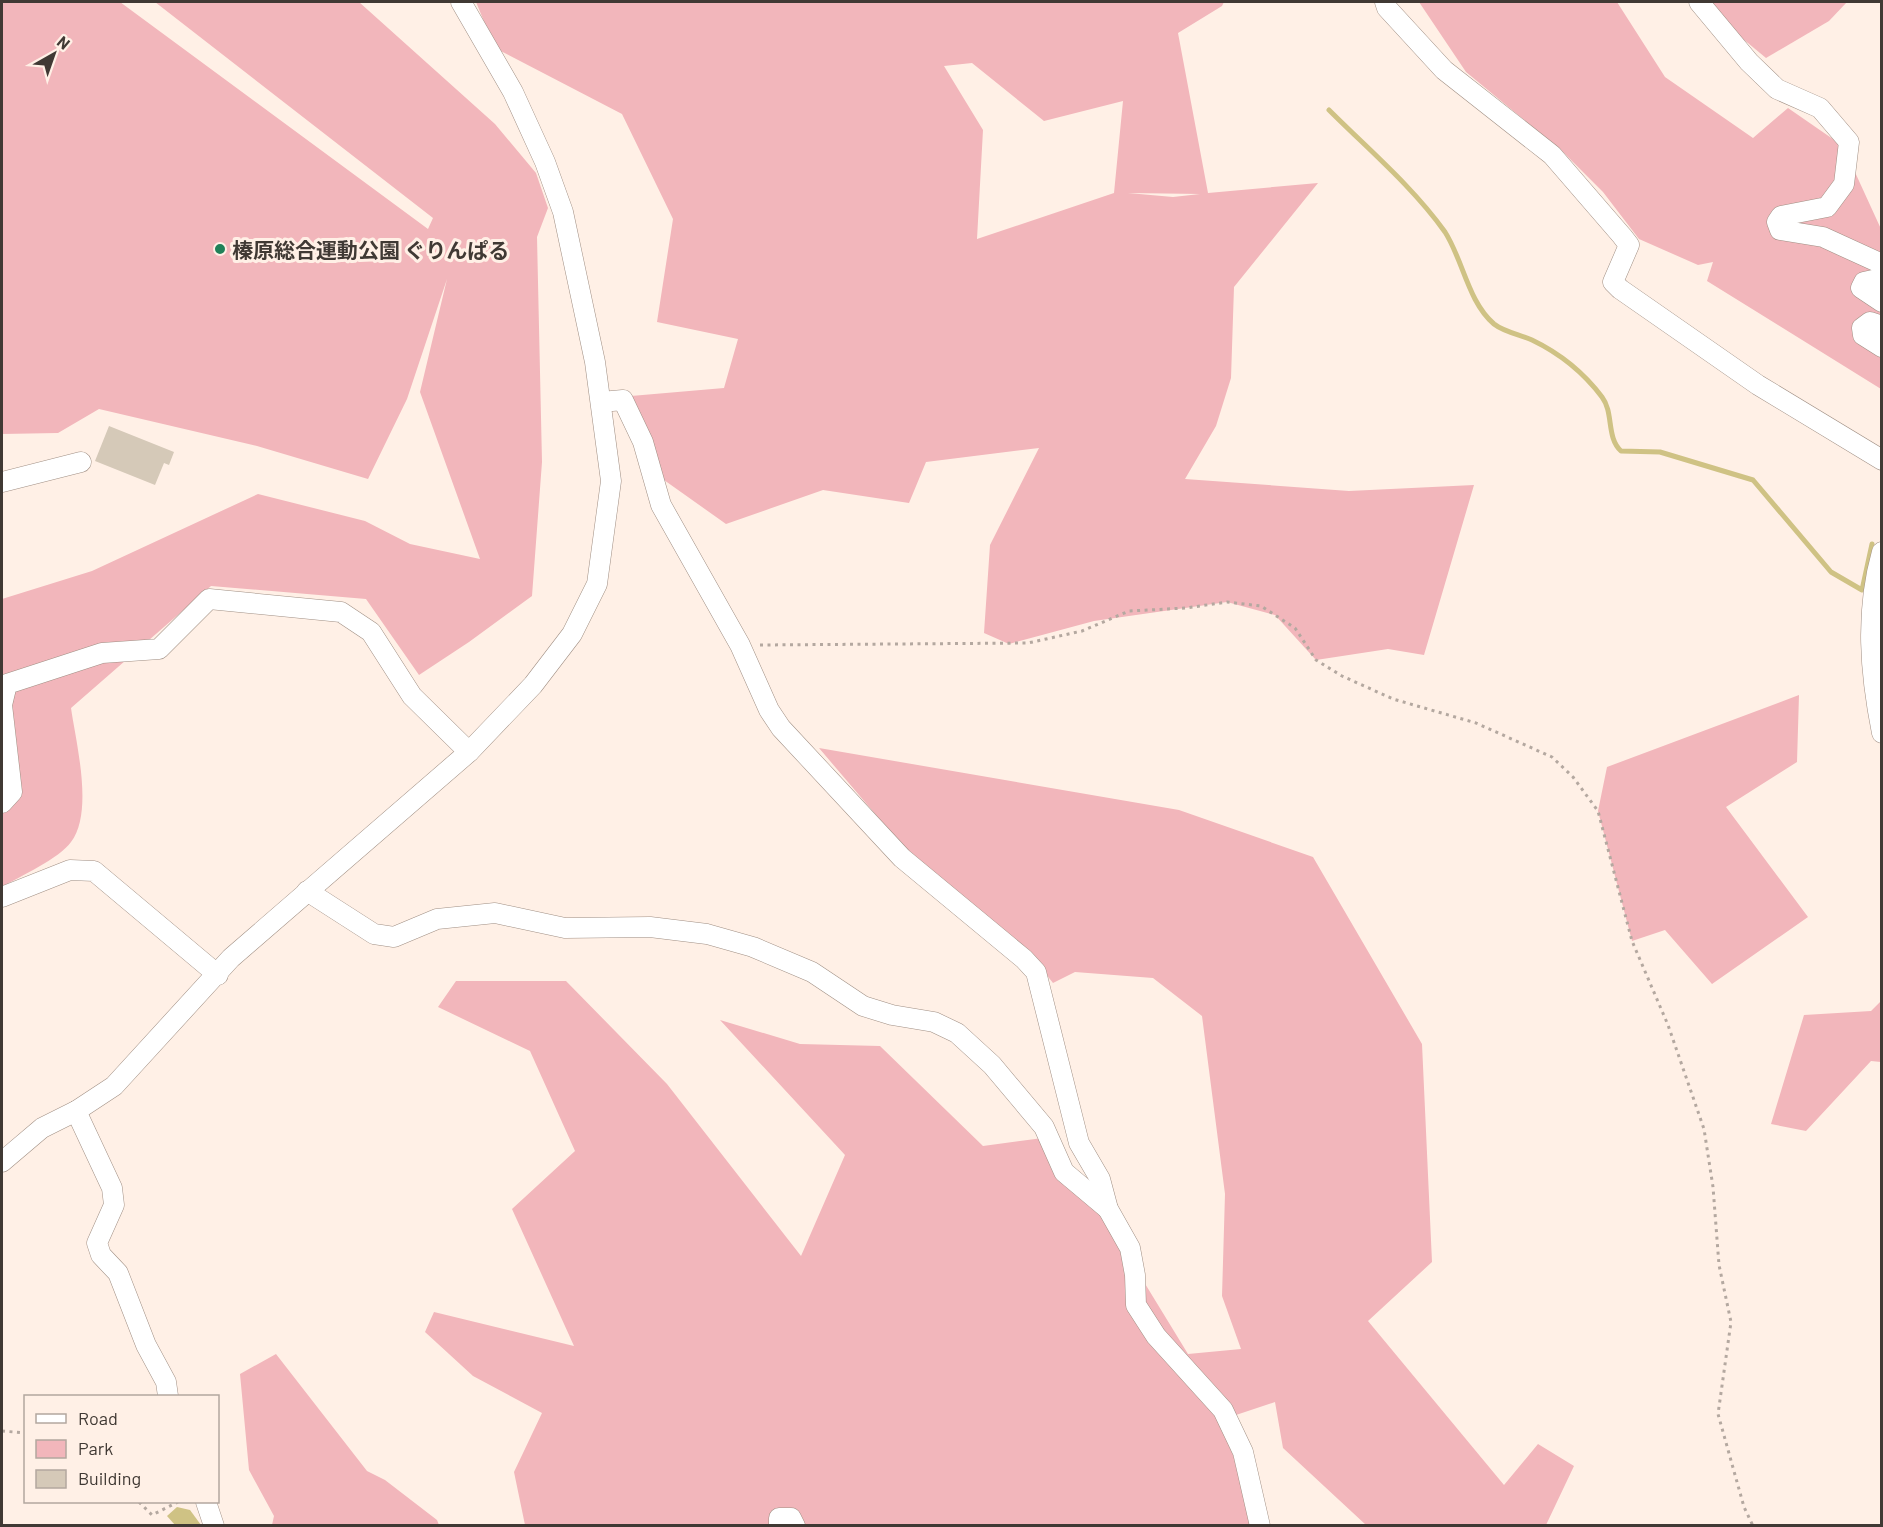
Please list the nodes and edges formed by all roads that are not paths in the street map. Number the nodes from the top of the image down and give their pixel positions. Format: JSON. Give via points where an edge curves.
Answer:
{"nodes":[{"id":1,"x":461,"y":2,"type":"edge"},
{"id":2,"x":1385,"y":2,"type":"edge"},
{"id":3,"x":1699,"y":2,"type":"edge"},
{"id":4,"x":1881,"y":264,"type":"edge"},
{"id":5,"x":1881,"y":278,"type":"edge"},
{"id":6,"x":1881,"y":302,"type":"edge"},
{"id":7,"x":1881,"y":326,"type":"edge"},
{"id":8,"x":1881,"y":346,"type":"edge"},
{"id":9,"x":601,"y":402,"type":"junction"},
{"id":10,"x":1881,"y":460,"type":"edge"},
{"id":11,"x":81,"y":462,"type":"dead end"},
{"id":12,"x":2,"y":482,"type":"edge"},
{"id":13,"x":1881,"y":552,"type":"edge"},
{"id":14,"x":1877,"y":645,"type":"edge"},
{"id":15,"x":1881,"y":733,"type":"edge"},
{"id":16,"x":469,"y":752,"type":"junction"},
{"id":17,"x":2,"y":803,"type":"edge"},
{"id":18,"x":307,"y":891,"type":"junction"},
{"id":19,"x":2,"y":897,"type":"edge"},
{"id":20,"x":218,"y":975,"type":"junction"},
{"id":21,"x":76,"y":1111,"type":"junction"},
{"id":22,"x":2,"y":1162,"type":"edge"},
{"id":23,"x":1108,"y":1209,"type":"junction"},
{"id":24,"x":168,"y":1395,"type":"edge"},
{"id":25,"x":206,"y":1503,"type":"edge"},
{"id":26,"x":214,"y":1526,"type":"edge"},
{"id":27,"x":779,"y":1526,"type":"edge"},
{"id":28,"x":795,"y":1526,"type":"edge"},
{"id":29,"x":1260,"y":1526,"type":"edge"}],
"edges":[{"from":1,"to":9,"type":"street","via":[[513,92],[563,212]]},
{"from":2,"to":10,"type":"street","via":[[1444,70],[1552,155],[1623,236],[1629,245],[1613,282],[1620,289],[1758,385]]},
{"from":3,"to":4,"type":"street","via":[[1749,62],[1777,88],[1820,108],[1849,142],[1844,184],[1833,200],[1818,210],[1781,216],[1777,222],[1780,230],[1823,237]]},
{"from":5,"to":6,"type":"street","via":[[1864,282],[1861,288]]},
{"from":7,"to":8,"type":"street","via":[[1870,322],[1862,328],[1863,335]]},
{"from":9,"to":16,"type":"street","via":[[611,481],[597,584],[572,634],[533,685]]},
{"from":9,"to":23,"type":"street","via":[[624,400],[643,442],[661,505],[740,645],[769,710],[902,858],[1036,972],[1080,1143],[1100,1179]]},
{"from":11,"to":12,"type":"street"},
{"from":13,"to":14,"type":"street","via":[[1872,586]]},
{"from":14,"to":15,"type":"street","via":[[1874,693]]},
{"from":16,"to":17,"type":"street","via":[[412,696],[371,632],[341,612],[209,599],[159,649],[102,653],[7,684],[2,705],[12,792]]},
{"from":16,"to":18,"type":"street"},
{"from":18,"to":20,"type":"street","via":[[231,958]]},
{"from":18,"to":23,"type":"street","via":[[374,934],[394,937],[437,919],[495,913],[564,928],[650,927],[707,934],[753,947],[812,972],[863,1006],[934,1022],[957,1033],[992,1065],[1044,1127],[1064,1172]]},
{"from":19,"to":20,"type":"street","via":[[70,870],[94,871]]},
{"from":20,"to":21,"type":"street","via":[[114,1086]]},
{"from":21,"to":22,"type":"street","via":[[42,1128]]},
{"from":21,"to":24,"type":"street","via":[[112,1188],[114,1205],[97,1243],[101,1256],[118,1273],[146,1345],[166,1382]]},
{"from":23,"to":29,"type":"street","via":[[1130,1248],[1136,1305],[1156,1336],[1223,1410],[1243,1452]]},
{"from":25,"to":26,"type":"street"},
{"from":27,"to":28,"type":"street","via":[[779,1518],[791,1518]]}]}
